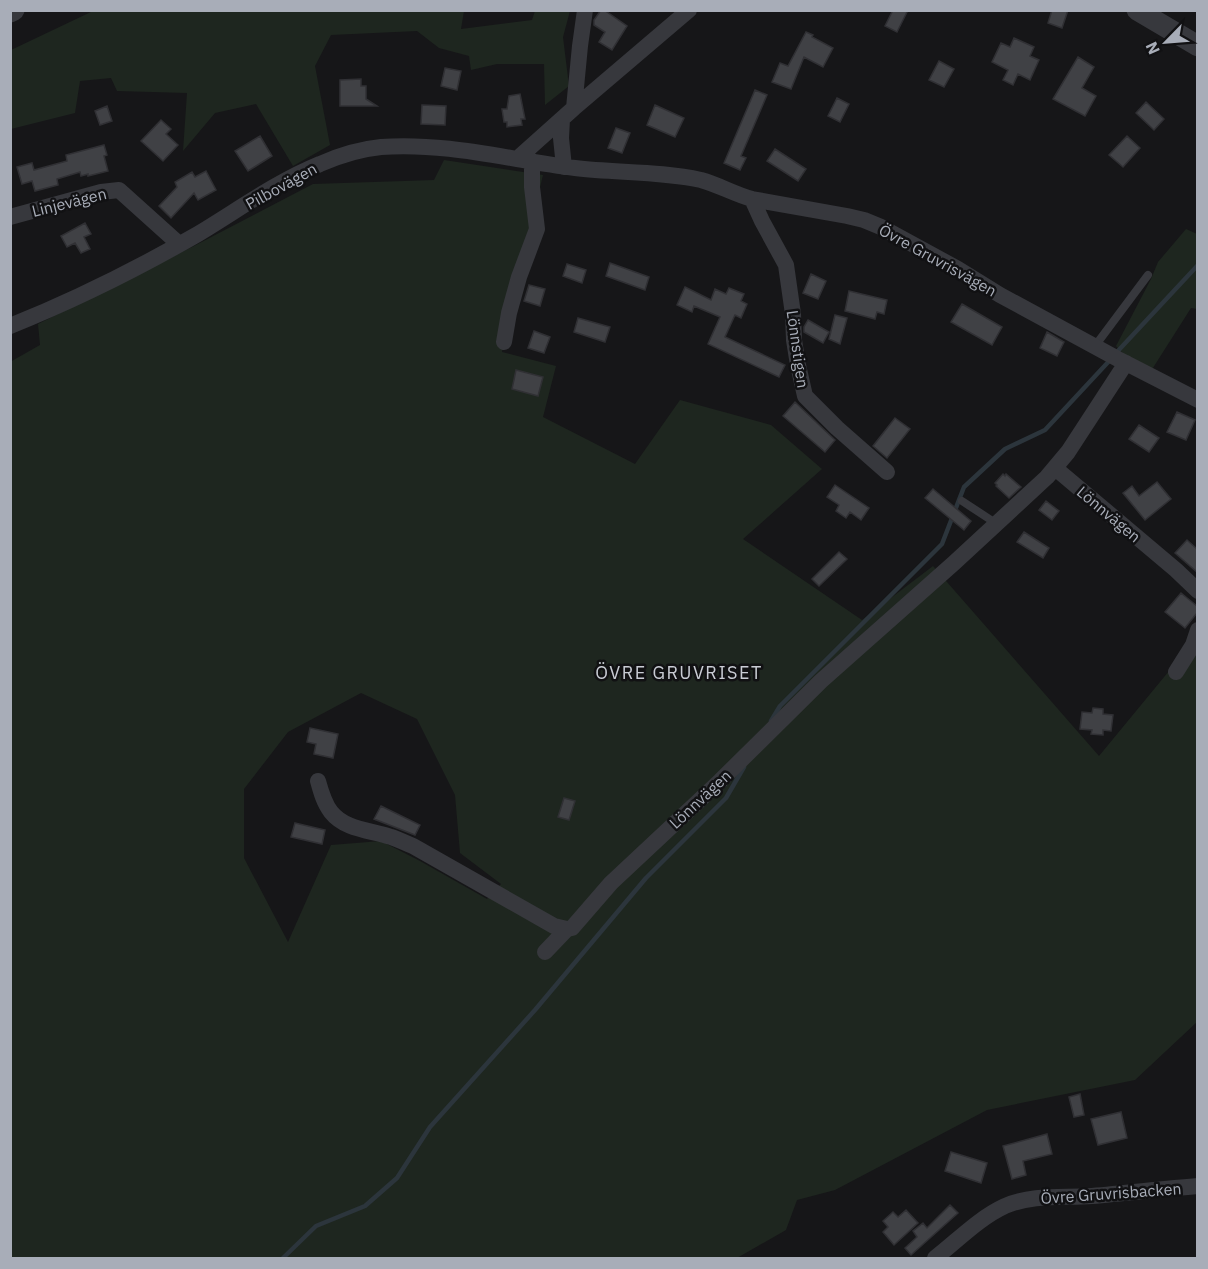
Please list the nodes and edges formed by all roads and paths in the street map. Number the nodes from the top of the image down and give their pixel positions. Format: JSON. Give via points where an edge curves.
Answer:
{"nodes":[{"id":1,"x":585,"y":10,"type":"edge"},
{"id":2,"x":689,"y":10,"type":"edge"},
{"id":3,"x":1137,"y":10,"type":"edge"},
{"id":4,"x":1197,"y":46,"type":"edge"},
{"id":5,"x":568,"y":114,"type":"junction"},
{"id":6,"x":524,"y":160,"type":"junction"},
{"id":7,"x":564,"y":166,"type":"junction"},
{"id":8,"x":752,"y":199,"type":"junction"},
{"id":9,"x":10,"y":217,"type":"edge"},
{"id":10,"x":179,"y":244,"type":"junction"},
{"id":11,"x":1148,"y":275,"type":"dead end"},
{"id":12,"x":10,"y":326,"type":"edge"},
{"id":13,"x":504,"y":342,"type":"dead end"},
{"id":14,"x":1112,"y":356,"type":"junction"},
{"id":15,"x":1197,"y":400,"type":"edge"},
{"id":16,"x":1055,"y":468,"type":"junction"},
{"id":17,"x":887,"y":472,"type":"dead end"},
{"id":18,"x":962,"y":501,"type":"dead end"},
{"id":19,"x":997,"y":524,"type":"junction"},
{"id":20,"x":1197,"y":591,"type":"edge"},
{"id":21,"x":1197,"y":630,"type":"edge"},
{"id":22,"x":1176,"y":672,"type":"dead end"},
{"id":23,"x":318,"y":781,"type":"dead end"},
{"id":24,"x":567,"y":929,"type":"junction"},
{"id":25,"x":545,"y":952,"type":"dead end"},
{"id":26,"x":1197,"y":1186,"type":"edge"},
{"id":27,"x":935,"y":1258,"type":"edge"}],
"edges":[{"from":1,"to":5,"type":"street"},
{"from":2,"to":5,"type":"street"},
{"from":3,"to":4,"type":"street"},
{"from":5,"to":6,"type":"street"},
{"from":5,"to":7,"type":"street","via":[[561,138]]},
{"from":6,"to":7,"type":"street","name":"Övre Gruvrisvägen"},
{"from":6,"to":10,"type":"street","name":"Pilbovägen","via":[[413,147],[356,152],[320,164],[276,186]]},
{"from":6,"to":13,"type":"street","via":[[537,229],[519,277]]},
{"from":7,"to":8,"type":"street","name":"Övre Gruvrisvägen","via":[[702,180]]},
{"from":8,"to":14,"type":"street","name":"Övre Gruvrisvägen","via":[[847,216],[881,227]]},
{"from":8,"to":17,"type":"street","name":"Lönnstigen","via":[[786,265],[805,396]]},
{"from":9,"to":10,"type":"street","name":"Linjevägen","via":[[119,190]]},
{"from":10,"to":12,"type":"street","name":"Pilbovägen","via":[[83,295]]},
{"from":11,"to":14,"type":"lane"},
{"from":14,"to":15,"type":"street","name":"Övre Gruvrisvägen"},
{"from":14,"to":16,"type":"street","name":"Lönnvägen","via":[[1068,452]]},
{"from":16,"to":19,"type":"street","name":"Lönnvägen"},
{"from":16,"to":20,"type":"street","name":"Lönnvägen"},
{"from":18,"to":19,"type":"lane"},
{"from":19,"to":24,"type":"street","name":"Lönnvägen","via":[[821,681]]},
{"from":21,"to":22,"type":"street","via":[[1193,645]]},
{"from":23,"to":24,"type":"street","via":[[327,807],[340,821],[413,846],[554,926]]},
{"from":24,"to":25,"type":"street","name":"Lönnvägen"},
{"from":26,"to":27,"type":"street","name":"Övre Gruvrisbacken","via":[[1024,1200],[984,1218]]}]}
